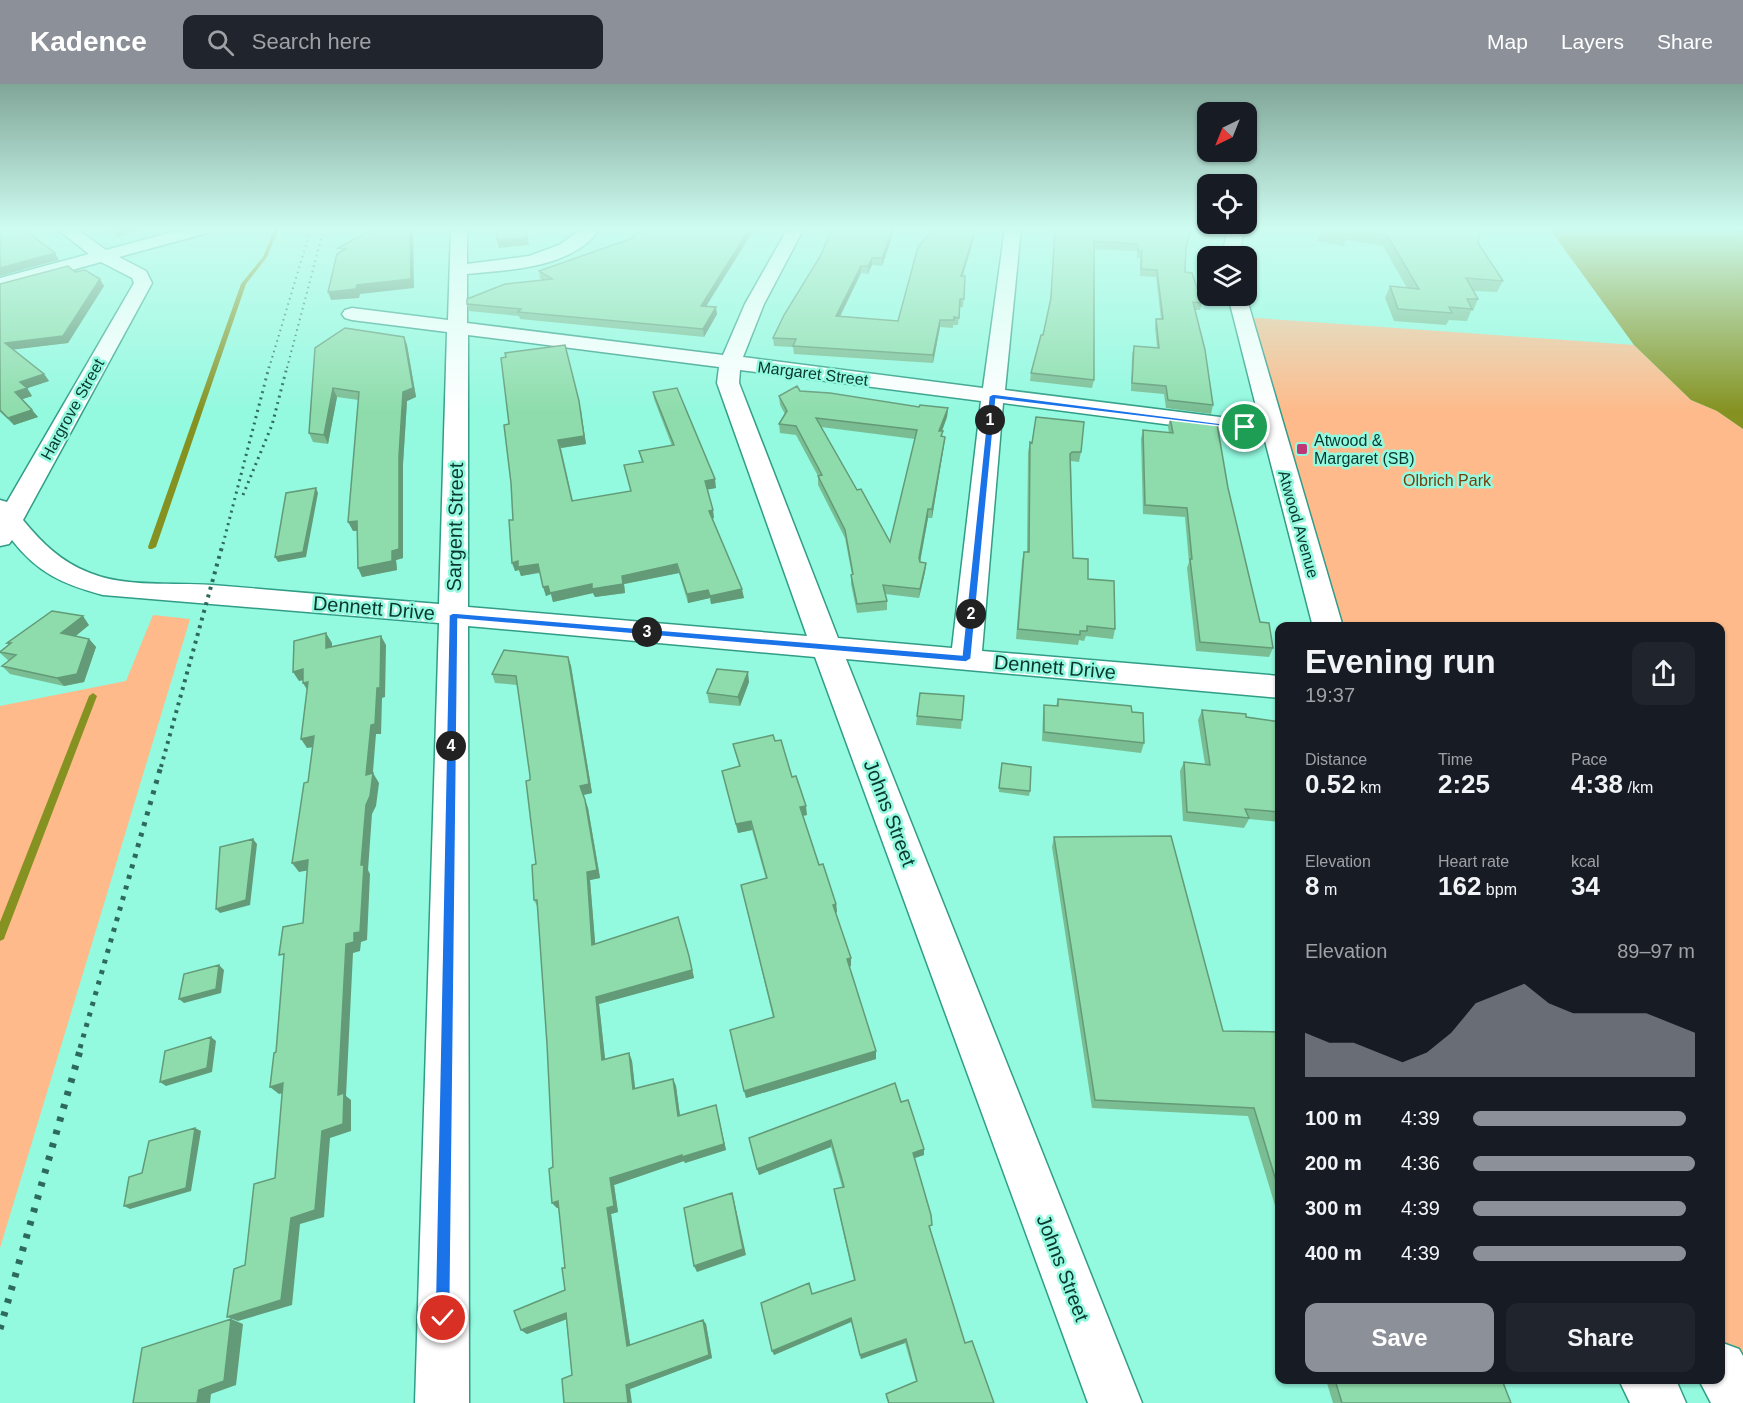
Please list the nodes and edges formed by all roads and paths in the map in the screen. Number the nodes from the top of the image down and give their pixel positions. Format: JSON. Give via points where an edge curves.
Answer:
{"nodes":[{"id":1,"x":141,"y":290,"type":"edge"},
{"id":2,"x":458,"y":290,"type":"edge"},
{"id":3,"x":763,"y":290,"type":"edge"},
{"id":4,"x":1006,"y":290,"type":"edge"},
{"id":5,"x":1240,"y":306,"type":"edge"},
{"id":6,"x":352,"y":315,"type":"dead end"},
{"id":7,"x":458,"y":329,"type":"junction"},
{"id":8,"x":730,"y":363,"type":"junction"},
{"id":9,"x":993,"y":396,"type":"junction"},
{"id":10,"x":1273,"y":431,"type":"junction"},
{"id":11,"x":2,"y":523,"type":"edge"},
{"id":12,"x":453,"y":615,"type":"junction"},
{"id":13,"x":1327,"y":622,"type":"edge"},
{"id":14,"x":826,"y":646,"type":"junction"},
{"id":15,"x":966,"y":659,"type":"junction"},
{"id":16,"x":1275,"y":687,"type":"edge"},
{"id":17,"x":1725,"y":1376,"type":"edge"},
{"id":18,"x":1648,"y":1384,"type":"edge"},
{"id":19,"x":442,"y":1403,"type":"edge"},
{"id":20,"x":1115,"y":1403,"type":"edge"},
{"id":21,"x":1659,"y":1403,"type":"edge"},
{"id":22,"x":1742,"y":1403,"type":"edge"}],
"edges":[{"from":1,"to":11,"type":"street","name":"Hargrove Street"},
{"from":2,"to":7,"type":"street","name":"Sargent Street"},
{"from":3,"to":8,"type":"street","name":"Johns Street"},
{"from":4,"to":9,"type":"street"},
{"from":5,"to":10,"type":"street","name":"Atwood Avenue"},
{"from":6,"to":7,"type":"street","name":"Margaret Street"},
{"from":7,"to":8,"type":"street","name":"Margaret Street"},
{"from":7,"to":12,"type":"street","name":"Sargent Street"},
{"from":8,"to":9,"type":"street","name":"Margaret Street"},
{"from":8,"to":14,"type":"street","name":"Johns Street","via":[[728,383]]},
{"from":9,"to":10,"type":"street","name":"Margaret Street"},
{"from":9,"to":15,"type":"street"},
{"from":10,"to":13,"type":"street","name":"Atwood Avenue"},
{"from":11,"to":12,"type":"street","name":"Dennett Drive","via":[[44,560],[73,576],[109,587]]},
{"from":12,"to":14,"type":"street","name":"Dennett Drive"},
{"from":12,"to":19,"type":"street","name":"Sargent Street"},
{"from":14,"to":15,"type":"street","name":"Dennett Drive"},
{"from":14,"to":20,"type":"street","name":"Johns Street"},
{"from":15,"to":16,"type":"street","name":"Dennett Drive"},
{"from":17,"to":22,"type":"street"},
{"from":18,"to":21,"type":"street"}]}
